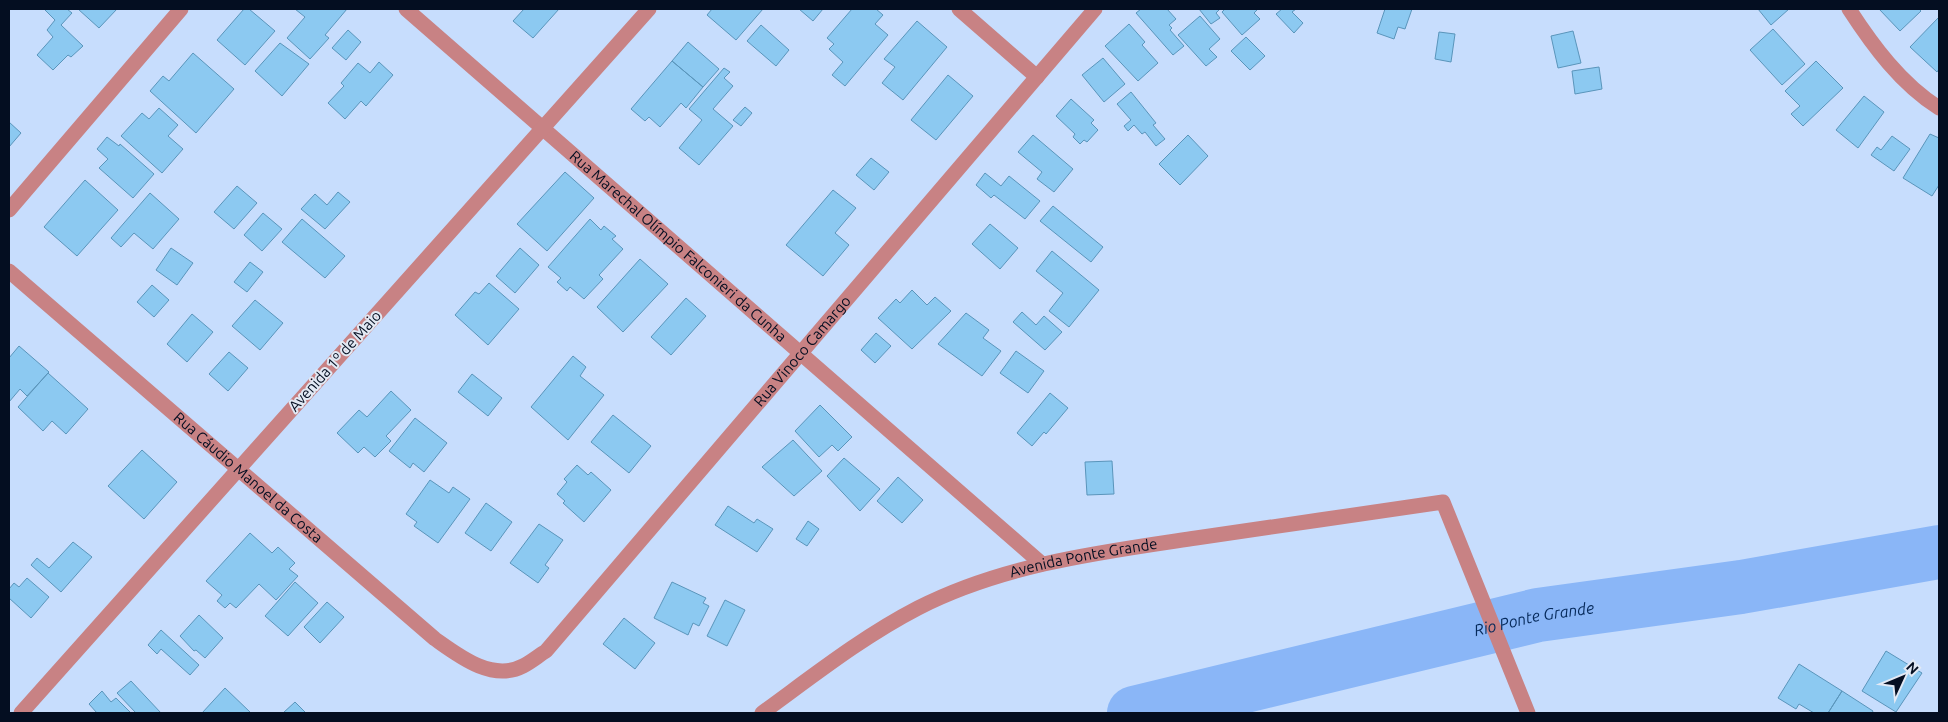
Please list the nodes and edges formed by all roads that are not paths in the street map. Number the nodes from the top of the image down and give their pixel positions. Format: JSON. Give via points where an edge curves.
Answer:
{"nodes":[{"id":1,"x":181,"y":9,"type":"edge"},
{"id":2,"x":406,"y":9,"type":"edge"},
{"id":3,"x":649,"y":9,"type":"edge"},
{"id":4,"x":959,"y":9,"type":"edge"},
{"id":5,"x":1096,"y":9,"type":"edge"},
{"id":6,"x":1849,"y":9,"type":"edge"},
{"id":7,"x":1037,"y":77,"type":"junction"},
{"id":8,"x":1939,"y":108,"type":"edge"},
{"id":9,"x":543,"y":128,"type":"junction"},
{"id":10,"x":9,"y":210,"type":"edge"},
{"id":11,"x":9,"y":271,"type":"edge"},
{"id":12,"x":800,"y":353,"type":"junction"},
{"id":13,"x":238,"y":469,"type":"junction"},
{"id":14,"x":1042,"y":564,"type":"junction"},
{"id":15,"x":495,"y":671,"type":"joint"},
{"id":16,"x":21,"y":713,"type":"edge"},
{"id":17,"x":762,"y":713,"type":"edge"},
{"id":18,"x":1528,"y":713,"type":"edge"}],
"edges":[{"from":1,"to":10,"type":"street"},
{"from":2,"to":9,"type":"street","name":"Rua Marechal Olímpio Falconieri da Cunha"},
{"from":3,"to":9,"type":"street","name":"Avenida 1º de Maio"},
{"from":4,"to":7,"type":"street"},
{"from":5,"to":7,"type":"street","name":"Rua Vinoco Camargo"},
{"from":6,"to":8,"type":"street","via":[[1872,45],[1899,74]]},
{"from":7,"to":12,"type":"street","name":"Rua Vinoco Camargo"},
{"from":9,"to":12,"type":"street","name":"Rua Marechal Olímpio Falconieri da Cunha"},
{"from":9,"to":13,"type":"street","name":"Avenida 1º de Maio"},
{"from":11,"to":13,"type":"street","name":"Rua Cáudio Manoel da Costa"},
{"from":12,"to":14,"type":"street","name":"Rua Marechal Olímpio Falconieri da Cunha"},
{"from":12,"to":15,"type":"street","name":"Rua Vinoco Camargo","via":[[546,651],[521,667]]},
{"from":13,"to":15,"type":"street","name":"Rua Cáudio Manoel da Costa","via":[[435,639],[466,661]]},
{"from":13,"to":16,"type":"street","name":"Avenida 1º de Maio"},
{"from":14,"to":17,"type":"street","name":"Avenida Ponte Grande","via":[[983,581],[920,607],[867,636]]},
{"from":14,"to":18,"type":"street","name":"Avenida Ponte Grande","via":[[1443,502]]}]}
